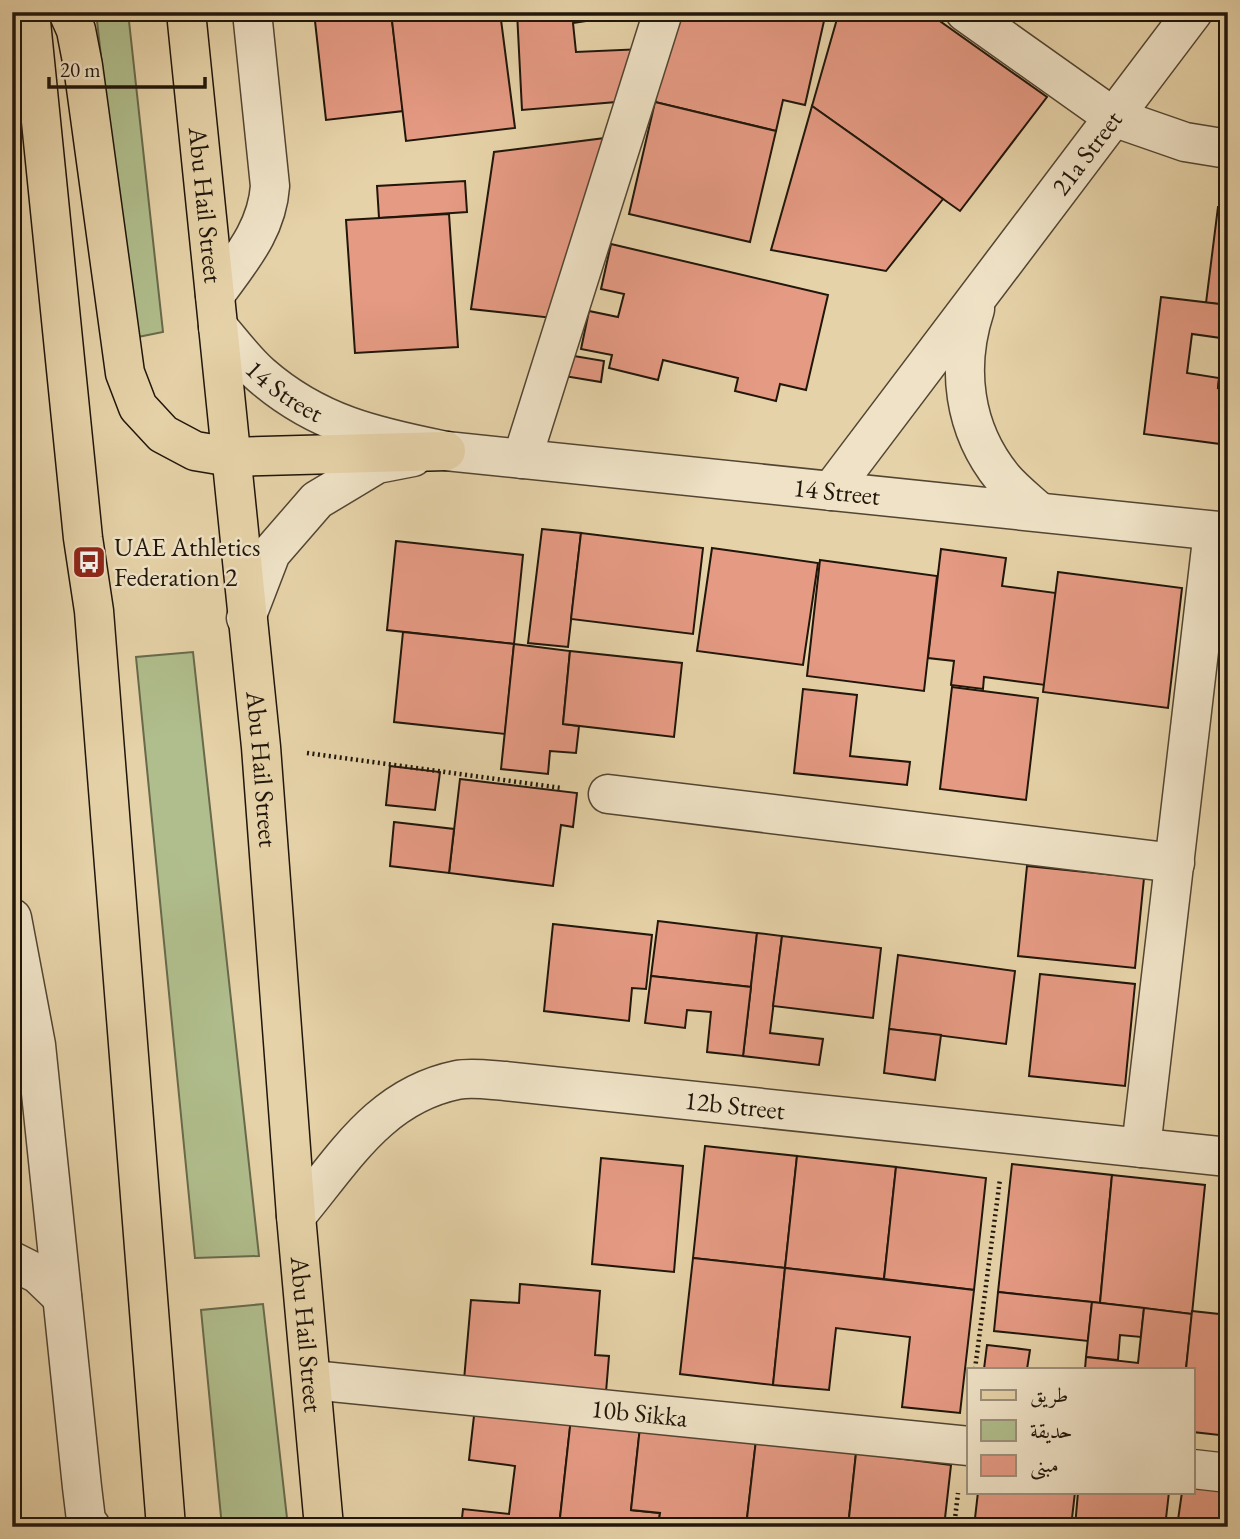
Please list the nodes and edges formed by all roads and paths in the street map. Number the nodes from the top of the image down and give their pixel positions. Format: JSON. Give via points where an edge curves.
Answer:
{"nodes":[{"id":1,"x":30,"y":12,"type":"edge"},
{"id":2,"x":68,"y":12,"type":"edge"},
{"id":3,"x":186,"y":12,"type":"edge"},
{"id":4,"x":252,"y":12,"type":"edge"},
{"id":5,"x":663,"y":12,"type":"edge"},
{"id":6,"x":965,"y":12,"type":"edge"},
{"id":7,"x":1193,"y":12,"type":"edge"},
{"id":8,"x":1113,"y":117,"type":"junction"},
{"id":9,"x":1228,"y":149,"type":"edge"},
{"id":10,"x":979,"y":293,"type":"junction"},
{"id":11,"x":217,"y":311,"type":"junction"},
{"id":12,"x":446,"y":451,"type":"junction"},
{"id":13,"x":231,"y":457,"type":"junction"},
{"id":14,"x":522,"y":459,"type":"junction"},
{"id":15,"x":831,"y":491,"type":"junction"},
{"id":16,"x":1038,"y":512,"type":"junction"},
{"id":17,"x":1220,"y":532,"type":"edge"},
{"id":18,"x":246,"y":618,"type":"junction"},
{"id":19,"x":261,"y":747,"type":"junction"},
{"id":20,"x":608,"y":794,"type":"joint"},
{"id":21,"x":1175,"y":863,"type":"junction"},
{"id":22,"x":12,"y":918,"type":"edge"},
{"id":23,"x":1006,"y":1134,"type":"junction"},
{"id":24,"x":1141,"y":1148,"type":"junction"},
{"id":25,"x":1228,"y":1157,"type":"edge"},
{"id":26,"x":296,"y":1216,"type":"junction"},
{"id":27,"x":12,"y":1261,"type":"edge"},
{"id":28,"x":62,"y":1297,"type":"junction"},
{"id":29,"x":975,"y":1368,"type":"edge"},
{"id":30,"x":312,"y":1380,"type":"junction"},
{"id":31,"x":967,"y":1446,"type":"edge"},
{"id":32,"x":1194,"y":1469,"type":"edge"},
{"id":33,"x":1228,"y":1473,"type":"edge"},
{"id":34,"x":91,"y":1527,"type":"edge"},
{"id":35,"x":166,"y":1527,"type":"edge"},
{"id":36,"x":324,"y":1527,"type":"edge"}],
"edges":[{"from":1,"to":35,"type":"main road","via":[[94,611]]},
{"from":2,"to":13,"type":"main road","via":[[83,66],[125,373],[138,407],[163,434],[195,451]]},
{"from":3,"to":11,"type":"main road","name":"Abu Hail Street"},
{"from":4,"to":11,"type":"street","via":[[269,208]]},
{"from":5,"to":14,"type":"street"},
{"from":6,"to":8,"type":"street"},
{"from":7,"to":8,"type":"street","name":"21a Street"},
{"from":8,"to":9,"type":"street","via":[[1185,142]]},
{"from":8,"to":10,"type":"street","name":"21a Street"},
{"from":10,"to":15,"type":"street","name":"21a Street"},
{"from":10,"to":16,"type":"street","name":"21a Street","via":[[965,340],[964,389],[977,436],[1003,478]]},
{"from":11,"to":12,"type":"street","name":"14 Street","via":[[260,374],[312,412],[370,436]]},
{"from":11,"to":13,"type":"main road","name":"Abu Hail Street"},
{"from":12,"to":13,"type":"main road"},
{"from":12,"to":14,"type":"street","name":"14 Street"},
{"from":12,"to":18,"type":"street","name":"14 Street","via":[[377,464],[317,500],[271,553]]},
{"from":13,"to":18,"type":"main road","name":"Abu Hail Street"},
{"from":14,"to":15,"type":"street","name":"14 Street"},
{"from":15,"to":16,"type":"street","name":"14 Street"},
{"from":16,"to":17,"type":"street","name":"14 Street"},
{"from":17,"to":21,"type":"street"},
{"from":18,"to":19,"type":"main road","name":"Abu Hail Street"},
{"from":19,"to":20,"type":"path"},
{"from":19,"to":26,"type":"main road","name":"Abu Hail Street"},
{"from":20,"to":21,"type":"street"},
{"from":21,"to":24,"type":"street"},
{"from":22,"to":28,"type":"street","via":[[36,1045]]},
{"from":23,"to":24,"type":"street","name":"12b Street"},
{"from":23,"to":26,"type":"street","name":"12b Street","via":[[459,1079],[415,1092],[376,1119]]},
{"from":23,"to":29,"type":"path"},
{"from":24,"to":25,"type":"street","name":"12b Street"},
{"from":26,"to":30,"type":"main road","name":"Abu Hail Street"},
{"from":27,"to":28,"type":"street","via":[[38,1274]]},
{"from":28,"to":34,"type":"street","via":[[86,1520]]},
{"from":30,"to":31,"type":"street","name":"10b Sikka"},
{"from":30,"to":36,"type":"main road","name":"Abu Hail Street"},
{"from":32,"to":33,"type":"street"}]}
